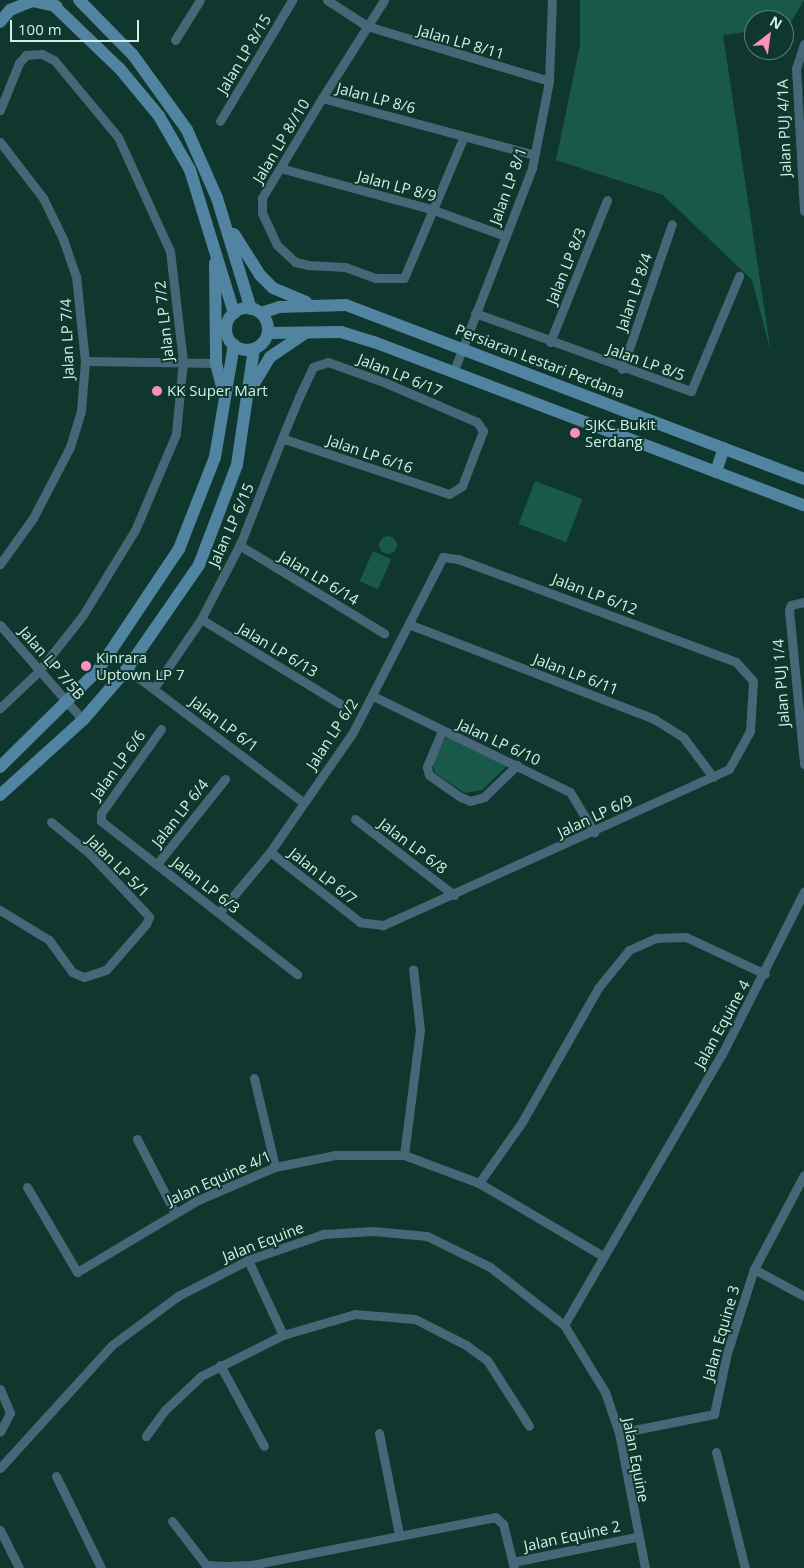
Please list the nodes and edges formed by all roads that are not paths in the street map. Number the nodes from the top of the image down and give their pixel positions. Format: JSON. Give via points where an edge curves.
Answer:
{"nodes":[{"id":1,"x":78,"y":0,"type":"edge"},
{"id":2,"x":200,"y":0,"type":"edge"},
{"id":3,"x":292,"y":0,"type":"edge"},
{"id":4,"x":327,"y":0,"type":"edge"},
{"id":5,"x":384,"y":0,"type":"edge"},
{"id":6,"x":552,"y":0,"type":"edge"},
{"id":7,"x":52,"y":3,"type":"edge"},
{"id":8,"x":0,"y":22,"type":"edge"},
{"id":9,"x":367,"y":26,"type":"junction"},
{"id":10,"x":175,"y":40,"type":"dead end"},
{"id":11,"x":804,"y":44,"type":"edge"},
{"id":12,"x":549,"y":82,"type":"junction"},
{"id":13,"x":322,"y":98,"type":"junction"},
{"id":14,"x":0,"y":110,"type":"edge"},
{"id":15,"x":220,"y":121,"type":"dead end"},
{"id":16,"x":801,"y":122,"type":"edge"},
{"id":17,"x":464,"y":136,"type":"junction"},
{"id":18,"x":0,"y":142,"type":"edge"},
{"id":19,"x":535,"y":155,"type":"junction"},
{"id":20,"x":280,"y":168,"type":"junction"},
{"id":21,"x":217,"y":198,"type":"junction"},
{"id":22,"x":607,"y":200,"type":"dead end"},
{"id":23,"x":431,"y":209,"type":"junction"},
{"id":24,"x":804,"y":212,"type":"edge"},
{"id":25,"x":672,"y":224,"type":"dead end"},
{"id":26,"x":505,"y":236,"type":"junction"},
{"id":27,"x":215,"y":254,"type":"junction"},
{"id":28,"x":739,"y":276,"type":"dead end"},
{"id":29,"x":311,"y":304,"type":"junction"},
{"id":30,"x":256,"y":311,"type":"junction"},
{"id":31,"x":234,"y":313,"type":"junction"},
{"id":32,"x":475,"y":313,"type":"junction"},
{"id":33,"x":312,"y":331,"type":"junction"},
{"id":34,"x":268,"y":333,"type":"junction"},
{"id":35,"x":550,"y":342,"type":"junction"},
{"id":36,"x":234,"y":345,"type":"junction"},
{"id":37,"x":254,"y":349,"type":"junction"},
{"id":38,"x":461,"y":349,"type":"junction"},
{"id":39,"x":85,"y":361,"type":"junction"},
{"id":40,"x":183,"y":361,"type":"junction"},
{"id":41,"x":216,"y":363,"type":"junction"},
{"id":42,"x":318,"y":364,"type":"joint"},
{"id":43,"x":622,"y":369,"type":"junction"},
{"id":44,"x":453,"y":373,"type":"junction"},
{"id":45,"x":248,"y":396,"type":"junction"},
{"id":46,"x":224,"y":397,"type":"junction"},
{"id":47,"x":282,"y":438,"type":"junction"},
{"id":48,"x":724,"y":448,"type":"junction"},
{"id":49,"x":716,"y":472,"type":"junction"},
{"id":50,"x":804,"y":478,"type":"edge"},
{"id":51,"x":449,"y":494,"type":"joint"},
{"id":52,"x":804,"y":505,"type":"edge"},
{"id":53,"x":239,"y":545,"type":"junction"},
{"id":54,"x":443,"y":557,"type":"joint"},
{"id":55,"x":0,"y":564,"type":"edge"},
{"id":56,"x":804,"y":602,"type":"edge"},
{"id":57,"x":201,"y":619,"type":"junction"},
{"id":58,"x":0,"y":625,"type":"edge"},
{"id":59,"x":410,"y":625,"type":"junction"},
{"id":60,"x":384,"y":633,"type":"dead end"},
{"id":61,"x":736,"y":662,"type":"joint"},
{"id":62,"x":127,"y":669,"type":"junction"},
{"id":63,"x":39,"y":671,"type":"junction"},
{"id":64,"x":154,"y":688,"type":"junction"},
{"id":65,"x":373,"y":696,"type":"junction"},
{"id":66,"x":68,"y":703,"type":"junction"},
{"id":67,"x":340,"y":704,"type":"dead end"},
{"id":68,"x":0,"y":708,"type":"edge"},
{"id":69,"x":84,"y":720,"type":"junction"},
{"id":70,"x":161,"y":729,"type":"dead end"},
{"id":71,"x":442,"y":731,"type":"junction"},
{"id":72,"x":803,"y":762,"type":"edge"},
{"id":73,"x":517,"y":765,"type":"junction"},
{"id":74,"x":0,"y":767,"type":"edge"},
{"id":75,"x":713,"y":777,"type":"junction"},
{"id":76,"x":225,"y":778,"type":"dead end"},
{"id":77,"x":0,"y":795,"type":"edge"},
{"id":78,"x":304,"y":802,"type":"junction"},
{"id":79,"x":100,"y":818,"type":"joint"},
{"id":80,"x":355,"y":820,"type":"dead end"},
{"id":81,"x":51,"y":822,"type":"dead end"},
{"id":82,"x":594,"y":832,"type":"junction"},
{"id":83,"x":270,"y":852,"type":"junction"},
{"id":84,"x":157,"y":864,"type":"junction"},
{"id":85,"x":804,"y":892,"type":"edge"},
{"id":86,"x":454,"y":895,"type":"junction"},
{"id":87,"x":0,"y":910,"type":"edge"},
{"id":88,"x":220,"y":912,"type":"junction"},
{"id":89,"x":360,"y":922,"type":"joint"},
{"id":90,"x":413,"y":969,"type":"dead end"},
{"id":91,"x":297,"y":974,"type":"dead end"},
{"id":92,"x":765,"y":974,"type":"junction"},
{"id":93,"x":254,"y":1078,"type":"dead end"},
{"id":94,"x":137,"y":1139,"type":"dead end"},
{"id":95,"x":404,"y":1155,"type":"junction"},
{"id":96,"x":275,"y":1167,"type":"junction"},
{"id":97,"x":804,"y":1175,"type":"edge"},
{"id":98,"x":479,"y":1183,"type":"junction"},
{"id":99,"x":27,"y":1187,"type":"dead end"},
{"id":100,"x":174,"y":1211,"type":"junction"},
{"id":101,"x":603,"y":1256,"type":"junction"},
{"id":102,"x":248,"y":1260,"type":"junction"},
{"id":103,"x":754,"y":1269,"type":"junction"},
{"id":104,"x":804,"y":1296,"type":"edge"},
{"id":105,"x":564,"y":1326,"type":"junction"},
{"id":106,"x":283,"y":1335,"type":"junction"},
{"id":107,"x":220,"y":1365,"type":"junction"},
{"id":108,"x":0,"y":1389,"type":"edge"},
{"id":109,"x":529,"y":1426,"type":"dead end"},
{"id":110,"x":0,"y":1432,"type":"edge"},
{"id":111,"x":380,"y":1433,"type":"dead end"},
{"id":112,"x":619,"y":1433,"type":"junction"},
{"id":113,"x":146,"y":1436,"type":"dead end"},
{"id":114,"x":264,"y":1446,"type":"dead end"},
{"id":115,"x":716,"y":1452,"type":"dead end"},
{"id":116,"x":0,"y":1468,"type":"edge"},
{"id":117,"x":56,"y":1476,"type":"dead end"},
{"id":118,"x":172,"y":1521,"type":"dead end"},
{"id":119,"x":0,"y":1530,"type":"edge"},
{"id":120,"x":399,"y":1534,"type":"junction"},
{"id":121,"x":636,"y":1537,"type":"junction"},
{"id":122,"x":514,"y":1565,"type":"edge"},
{"id":123,"x":19,"y":1568,"type":"edge"},
{"id":124,"x":101,"y":1568,"type":"edge"},
{"id":125,"x":645,"y":1568,"type":"edge"},
{"id":126,"x":745,"y":1568,"type":"edge"}],
"edges":[{"from":1,"to":21,"type":"main road","via":[[154,82],[187,130]]},
{"from":2,"to":10,"type":"street"},
{"from":3,"to":15,"type":"street","name":"Jalan LP 8/15"},
{"from":4,"to":9,"type":"street","name":"Jalan LP 8/11"},
{"from":5,"to":9,"type":"street","name":"Jalan LP 8/6"},
{"from":6,"to":12,"type":"street","name":"Jalan LP 8/1"},
{"from":7,"to":8,"type":"main road","via":[[32,1],[10,10]]},
{"from":7,"to":27,"type":"main road","via":[[120,69],[159,116],[190,170]]},
{"from":9,"to":12,"type":"street","name":"Jalan LP 8/11"},
{"from":9,"to":13,"type":"street","name":"Jalan LP 8/6"},
{"from":11,"to":16,"type":"street","name":"Jalan PUJ 4/1A","via":[[796,68]]},
{"from":12,"to":19,"type":"street","name":"Jalan LP 8/1"},
{"from":13,"to":17,"type":"street","name":"Jalan LP 8/6"},
{"from":13,"to":20,"type":"street","name":"Jalan LP 8//10"},
{"from":14,"to":40,"type":"street","name":"Jalan LP 7/2","via":[[19,63],[26,55],[42,54],[54,60],[124,148],[170,251]]},
{"from":16,"to":24,"type":"street","name":"Jalan PUJ 4/1A"},
{"from":17,"to":19,"type":"street","name":"Jalan LP 8/6"},
{"from":17,"to":23,"type":"street"},
{"from":18,"to":39,"type":"street","name":"Jalan LP 7/4","via":[[42,198],[62,239],[76,276]]},
{"from":19,"to":26,"type":"street","name":"Jalan LP 8/1"},
{"from":20,"to":23,"type":"street","name":"Jalan LP 8/9"},
{"from":20,"to":23,"type":"street","name":"Jalan LP 8//10","via":[[262,198],[267,226],[277,245],[295,262],[402,279]]},
{"from":21,"to":29,"type":"main road","via":[[260,275],[274,288]]},
{"from":21,"to":30,"type":"main road"},
{"from":22,"to":35,"type":"street","name":"Jalan LP 8/3"},
{"from":23,"to":26,"type":"street","name":"Jalan LP 8/9"},
{"from":25,"to":43,"type":"street","name":"Jalan LP 8/4"},
{"from":26,"to":32,"type":"street","name":"Jalan LP 8/1"},
{"from":27,"to":31,"type":"main road"},
{"from":27,"to":41,"type":"main road"},
{"from":28,"to":43,"type":"street","name":"Jalan LP 8/5","via":[[691,391]]},
{"from":29,"to":30,"type":"main road","name":"Persiaran Lestari Perdana"},
{"from":29,"to":38,"type":"main road","name":"Persiaran Lestari Perdana","via":[[346,305]]},
{"from":30,"to":31,"type":"main road"},
{"from":30,"to":34,"type":"main road"},
{"from":31,"to":36,"type":"main road","via":[[226,329]]},
{"from":32,"to":35,"type":"street","name":"Jalan LP 8/5"},
{"from":32,"to":38,"type":"street","name":"Jalan LP 8/1"},
{"from":33,"to":34,"type":"main road"},
{"from":33,"to":44,"type":"main road","via":[[341,332]]},
{"from":33,"to":45,"type":"main road","via":[[287,342],[270,357]]},
{"from":34,"to":37,"type":"main road"},
{"from":35,"to":43,"type":"street","name":"Jalan LP 8/5"},
{"from":36,"to":37,"type":"main road"},
{"from":36,"to":46,"type":"main road"},
{"from":37,"to":45,"type":"main road"},
{"from":38,"to":44,"type":"street","name":"Jalan LP 8/1"},
{"from":38,"to":48,"type":"main road","name":"Persiaran Lestari Perdana"},
{"from":39,"to":40,"type":"street"},
{"from":39,"to":55,"type":"street","name":"Jalan LP 7/4","via":[[81,411],[70,447],[33,518]]},
{"from":40,"to":41,"type":"street"},
{"from":40,"to":63,"type":"street","name":"Jalan LP 7/2","via":[[176,434],[157,485],[112,573]]},
{"from":41,"to":46,"type":"main road"},
{"from":42,"to":47,"type":"street","name":"Jalan LP 6/15","via":[[310,371]]},
{"from":42,"to":51,"type":"street","name":"Jalan LP 6/17","via":[[344,368],[481,425],[482,437],[462,486]]},
{"from":44,"to":49,"type":"main road"},
{"from":45,"to":62,"type":"main road","via":[[237,465],[212,535],[175,604]]},
{"from":46,"to":66,"type":"main road","via":[[215,456],[191,526],[127,632]]},
{"from":47,"to":51,"type":"street","name":"Jalan LP 6/16"},
{"from":47,"to":53,"type":"street","name":"Jalan LP 6/15"},
{"from":48,"to":49,"type":"main road"},
{"from":48,"to":50,"type":"main road","name":"Persiaran Lestari Perdana"},
{"from":49,"to":52,"type":"main road"},
{"from":53,"to":57,"type":"street","name":"Jalan LP 6/15"},
{"from":53,"to":60,"type":"street","name":"Jalan LP 6/14"},
{"from":54,"to":59,"type":"street","name":"Jalan LP 6/2"},
{"from":54,"to":61,"type":"street","name":"Jalan LP 6/12","via":[[476,565]]},
{"from":56,"to":72,"type":"street","name":"Jalan PUJ 1/4","via":[[791,604]]},
{"from":57,"to":64,"type":"street","name":"Jalan LP 6/15"},
{"from":57,"to":67,"type":"street","name":"Jalan LP 6/13"},
{"from":58,"to":63,"type":"street","name":"Jalan LP 7/5B"},
{"from":59,"to":65,"type":"street","name":"Jalan LP 6/2"},
{"from":59,"to":75,"type":"street","name":"Jalan LP 6/11","via":[[654,719],[684,738]]},
{"from":61,"to":75,"type":"street","name":"Jalan LP 6/9","via":[[753,681],[750,731],[738,758],[729,769]]},
{"from":62,"to":64,"type":"street","name":"Jalan LP 6/1"},
{"from":62,"to":69,"type":"main road"},
{"from":63,"to":66,"type":"street","name":"Jalan LP 7/5B"},
{"from":63,"to":68,"type":"street","name":"Jalan LP 7/2"},
{"from":64,"to":78,"type":"street","name":"Jalan LP 6/1"},
{"from":65,"to":71,"type":"street","name":"Jalan LP 6/10"},
{"from":65,"to":78,"type":"street","name":"Jalan LP 6/2"},
{"from":66,"to":69,"type":"street","name":"Jalan LP 7/5B"},
{"from":66,"to":74,"type":"main road"},
{"from":69,"to":77,"type":"main road"},
{"from":70,"to":79,"type":"street","name":"Jalan LP 6/6"},
{"from":71,"to":73,"type":"street","name":"Jalan LP 6/10"},
{"from":71,"to":73,"type":"street","via":[[426,767],[429,775],[461,797],[484,797]]},
{"from":73,"to":82,"type":"street","name":"Jalan LP 6/10","via":[[577,797]]},
{"from":75,"to":82,"type":"street","name":"Jalan LP 6/9"},
{"from":76,"to":84,"type":"street","name":"Jalan LP 6/4"},
{"from":78,"to":83,"type":"street","name":"Jalan LP 6/2"},
{"from":79,"to":84,"type":"street","name":"Jalan LP 6/3"},
{"from":80,"to":86,"type":"street","name":"Jalan LP 6/8"},
{"from":81,"to":87,"type":"street","name":"Jalan LP 5/1","via":[[89,853],[137,904],[149,917],[146,924],[106,970],[84,977],[72,972],[49,940]]},
{"from":82,"to":86,"type":"street","name":"Jalan LP 6/9"},
{"from":83,"to":88,"type":"street","name":"Jalan LP 6/2"},
{"from":83,"to":89,"type":"street","name":"Jalan LP 6/7"},
{"from":84,"to":88,"type":"street","name":"Jalan LP 6/3"},
{"from":85,"to":92,"type":"street"},
{"from":86,"to":89,"type":"street","name":"Jalan LP 6/9","via":[[383,925]]},
{"from":88,"to":91,"type":"street","name":"Jalan LP 6/3"},
{"from":90,"to":95,"type":"street","via":[[420,1030]]},
{"from":92,"to":98,"type":"street","name":"Jalan Equine 4","via":[[686,937],[656,938],[629,950],[598,988],[522,1122]]},
{"from":92,"to":101,"type":"street","name":"Jalan Equine 4"},
{"from":93,"to":96,"type":"street"},
{"from":94,"to":100,"type":"street"},
{"from":95,"to":96,"type":"street","name":"Jalan Equine 4/1","via":[[335,1155]]},
{"from":95,"to":98,"type":"street","name":"Jalan Equine 4/1"},
{"from":96,"to":100,"type":"street","name":"Jalan Equine 4/1"},
{"from":97,"to":103,"type":"street","name":"Jalan Equine 3"},
{"from":98,"to":101,"type":"street","name":"Jalan Equine 4/1"},
{"from":99,"to":100,"type":"street","name":"Jalan Equine 4/1","via":[[77,1272]]},
{"from":101,"to":105,"type":"street","name":"Jalan Equine 4"},
{"from":102,"to":105,"type":"street","name":"Jalan Equine","via":[[323,1234],[373,1231],[427,1236],[490,1267]]},
{"from":102,"to":106,"type":"street"},
{"from":102,"to":116,"type":"street","name":"Jalan Equine","via":[[138,1322]]},
{"from":103,"to":104,"type":"street"},
{"from":103,"to":112,"type":"street","name":"Jalan Equine 3","via":[[727,1352],[714,1414]]},
{"from":105,"to":112,"type":"street","name":"Jalan Equine","via":[[605,1392]]},
{"from":106,"to":107,"type":"street"},
{"from":106,"to":109,"type":"street","via":[[355,1314],[416,1318],[487,1360]]},
{"from":107,"to":113,"type":"street","via":[[185,1388]]},
{"from":107,"to":114,"type":"street"},
{"from":108,"to":110,"type":"street","via":[[10,1413]]},
{"from":111,"to":120,"type":"street"},
{"from":112,"to":121,"type":"street","name":"Jalan Equine"},
{"from":115,"to":126,"type":"street"},
{"from":117,"to":124,"type":"street"},
{"from":118,"to":120,"type":"street","via":[[206,1565],[216,1566],[251,1565]]},
{"from":119,"to":123,"type":"street"},
{"from":120,"to":122,"type":"street","via":[[495,1517],[503,1524]]},
{"from":121,"to":122,"type":"street","name":"Jalan Equine 2"},
{"from":121,"to":125,"type":"street","name":"Jalan Equine"}]}
